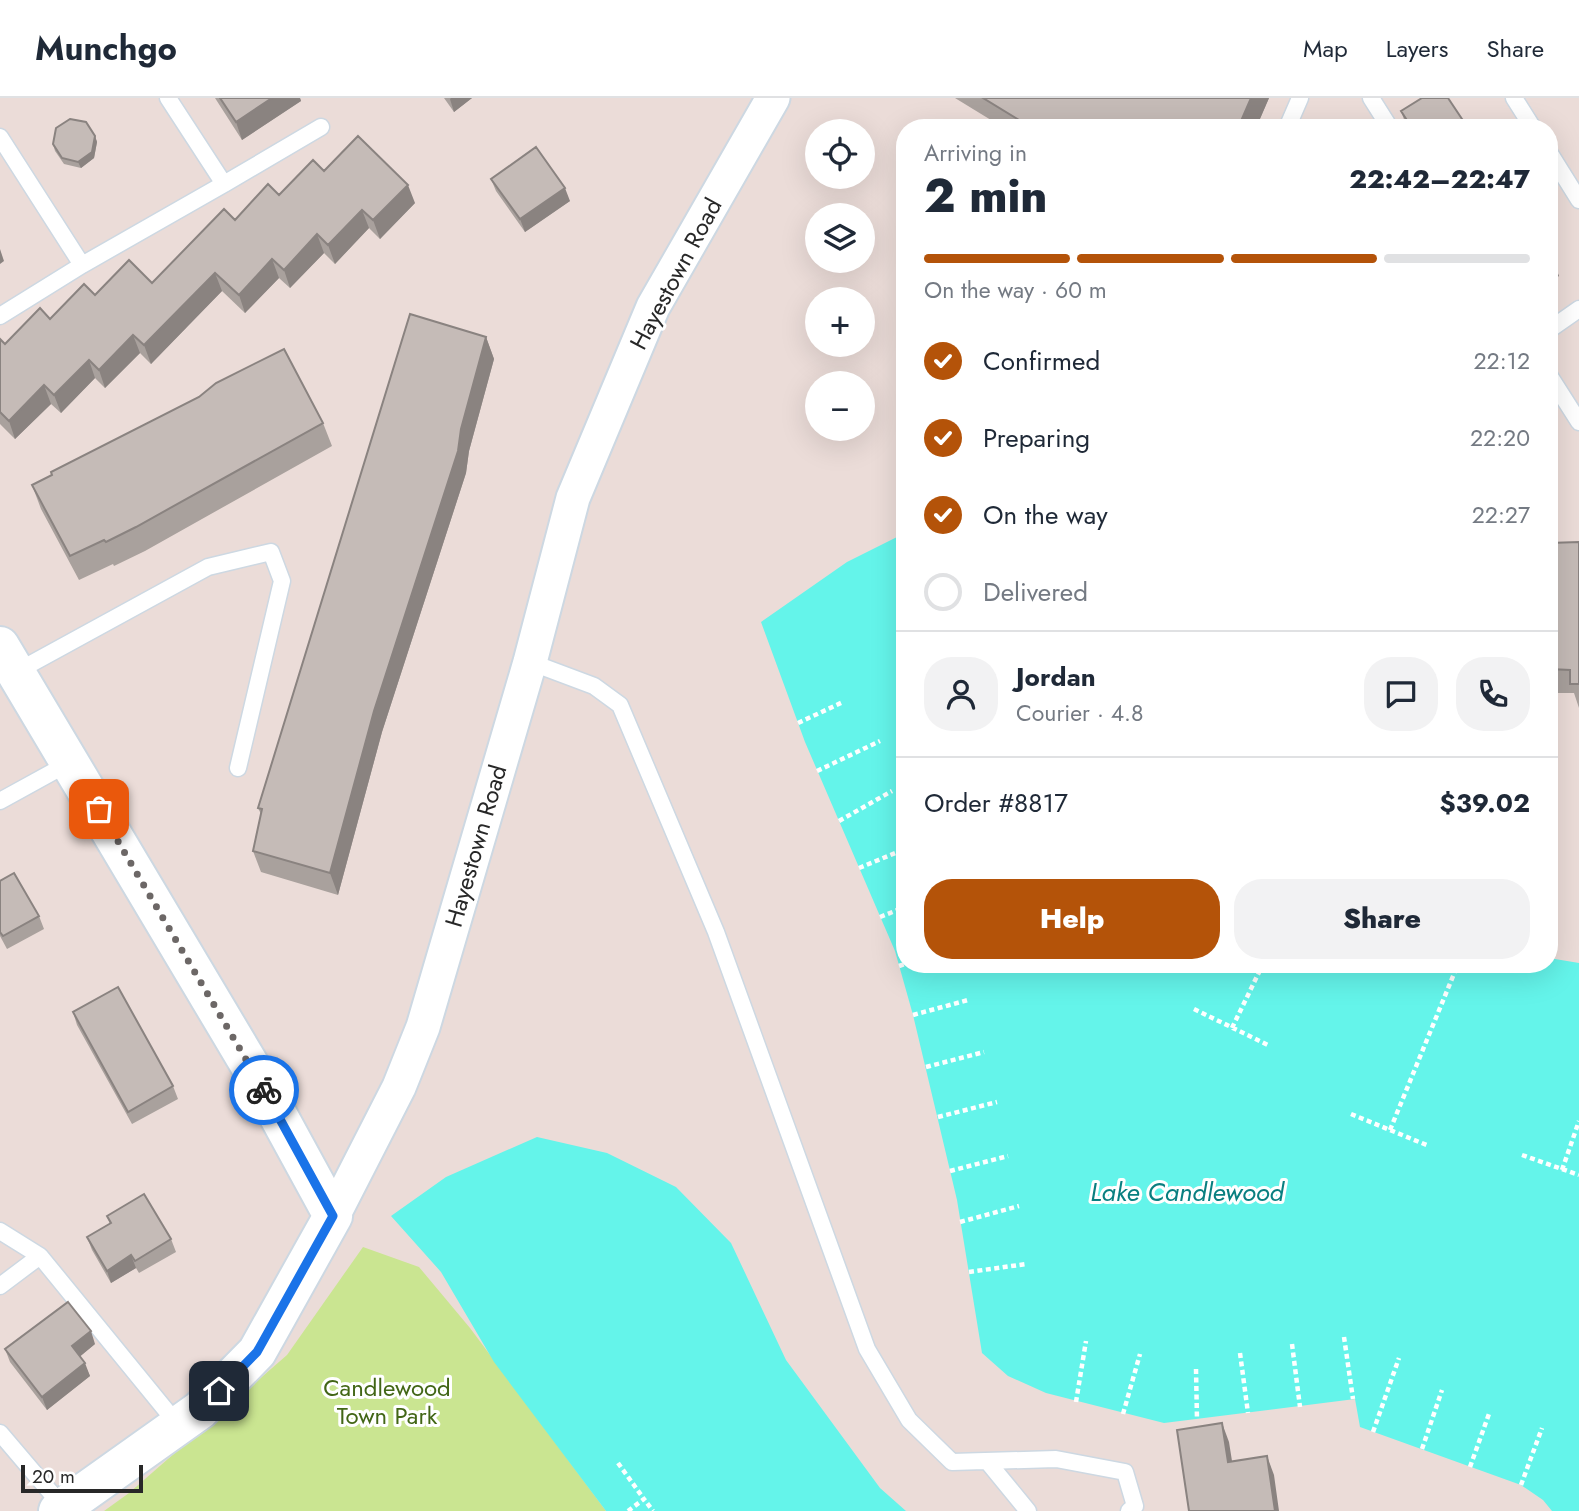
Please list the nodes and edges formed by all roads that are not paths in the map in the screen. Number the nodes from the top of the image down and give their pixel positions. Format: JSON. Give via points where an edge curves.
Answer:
{"nodes":[{"id":1,"x":168,"y":98,"type":"edge"},
{"id":2,"x":774,"y":98,"type":"edge"},
{"id":3,"x":1300,"y":98,"type":"edge"},
{"id":4,"x":1371,"y":98,"type":"edge"},
{"id":5,"x":1514,"y":98,"type":"edge"},
{"id":6,"x":1291,"y":119,"type":"edge"},
{"id":7,"x":1384,"y":119,"type":"edge"},
{"id":8,"x":1527,"y":119,"type":"edge"},
{"id":9,"x":321,"y":127,"type":"dead end"},
{"id":10,"x":0,"y":137,"type":"edge"},
{"id":11,"x":1558,"y":166,"type":"edge"},
{"id":12,"x":224,"y":184,"type":"junction"},
{"id":13,"x":1579,"y":200,"type":"edge"},
{"id":14,"x":82,"y":265,"type":"junction"},
{"id":15,"x":1579,"y":309,"type":"edge"},
{"id":16,"x":0,"y":316,"type":"edge"},
{"id":17,"x":1558,"y":324,"type":"edge"},
{"id":18,"x":1558,"y":389,"type":"edge"},
{"id":19,"x":1579,"y":422,"type":"edge"},
{"id":20,"x":8,"y":659,"type":"edge"},
{"id":21,"x":530,"y":662,"type":"junction"},
{"id":22,"x":71,"y":761,"type":"junction"},
{"id":23,"x":238,"y":768,"type":"dead end"},
{"id":24,"x":0,"y":801,"type":"edge"},
{"id":25,"x":333,"y":1216,"type":"junction"},
{"id":26,"x":0,"y":1231,"type":"edge"},
{"id":27,"x":40,"y":1256,"type":"junction"},
{"id":28,"x":0,"y":1286,"type":"edge"},
{"id":29,"x":178,"y":1425,"type":"junction"},
{"id":30,"x":0,"y":1433,"type":"edge"},
{"id":31,"x":987,"y":1461,"type":"junction"},
{"id":32,"x":60,"y":1509,"type":"edge"},
{"id":33,"x":1028,"y":1511,"type":"edge"},
{"id":34,"x":1129,"y":1511,"type":"edge"}],
"edges":[{"from":1,"to":12,"type":"lane"},
{"from":2,"to":21,"type":"street","name":"Hayestown Road","via":[[653,307],[573,498]]},
{"from":3,"to":6,"type":"lane"},
{"from":4,"to":7,"type":"lane"},
{"from":5,"to":8,"type":"lane"},
{"from":9,"to":12,"type":"lane"},
{"from":10,"to":14,"type":"lane"},
{"from":11,"to":13,"type":"lane"},
{"from":12,"to":14,"type":"lane"},
{"from":14,"to":16,"type":"lane"},
{"from":15,"to":17,"type":"lane"},
{"from":18,"to":19,"type":"lane"},
{"from":20,"to":22,"type":"street"},
{"from":20,"to":23,"type":"lane","via":[[208,566],[271,551],[282,581]]},
{"from":21,"to":25,"type":"street","name":"Hayestown Road","via":[[423,1027],[399,1087]]},
{"from":21,"to":31,"type":"lane","via":[[594,686],[620,705],[716,932],[867,1349],[909,1420],[952,1462]]},
{"from":22,"to":24,"type":"lane"},
{"from":22,"to":25,"type":"street"},
{"from":25,"to":29,"type":"street","name":"Hayestown Road","via":[[257,1352],[200,1410]]},
{"from":26,"to":27,"type":"lane"},
{"from":27,"to":28,"type":"lane"},
{"from":27,"to":29,"type":"lane"},
{"from":29,"to":32,"type":"street","name":"Hayestown Road"},
{"from":30,"to":32,"type":"lane"},
{"from":31,"to":33,"type":"lane"},
{"from":31,"to":34,"type":"lane","via":[[1056,1459],[1125,1472],[1135,1506]]}]}
